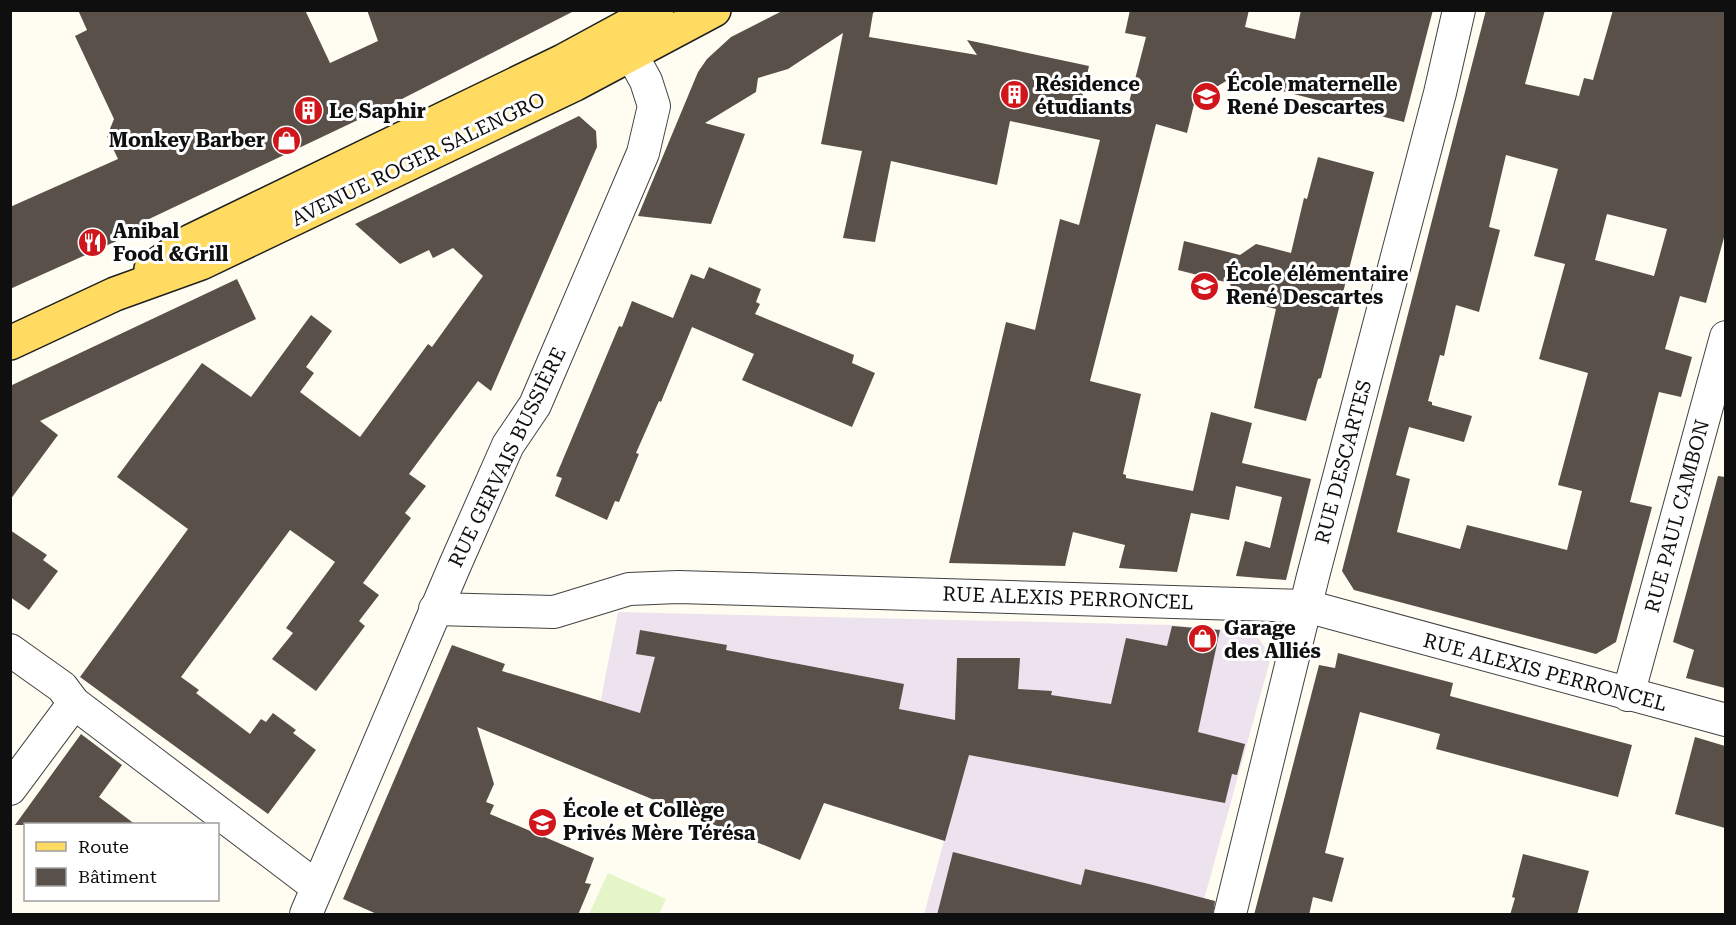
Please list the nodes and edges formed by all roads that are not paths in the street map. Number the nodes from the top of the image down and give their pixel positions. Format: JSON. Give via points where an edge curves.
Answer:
{"nodes":[{"id":1,"x":657,"y":10,"type":"edge"},
{"id":2,"x":714,"y":10,"type":"edge"},
{"id":3,"x":1459,"y":10,"type":"edge"},
{"id":4,"x":626,"y":43,"type":"junction"},
{"id":5,"x":1725,"y":338,"type":"edge"},
{"id":6,"x":10,"y":343,"type":"edge"},
{"id":7,"x":1306,"y":606,"type":"junction"},
{"id":8,"x":435,"y":609,"type":"junction"},
{"id":9,"x":10,"y":650,"type":"edge"},
{"id":10,"x":1628,"y":695,"type":"junction"},
{"id":11,"x":74,"y":703,"type":"junction"},
{"id":12,"x":1725,"y":720,"type":"edge"},
{"id":13,"x":10,"y":789,"type":"edge"},
{"id":14,"x":218,"y":823,"type":"edge"},
{"id":15,"x":219,"y":824,"type":"edge"},
{"id":16,"x":312,"y":901,"type":"edge"},
{"id":17,"x":1230,"y":915,"type":"edge"}],
"edges":[{"from":1,"to":4,"type":"main road","name":"AVENUE ROGER SALENGRO"},
{"from":2,"to":4,"type":"main road","name":"AVENUE ROGER SALENGRO"},
{"from":3,"to":7,"type":"street","name":"RUE DESCARTES"},
{"from":4,"to":6,"type":"main road","name":"AVENUE ROGER SALENGRO","via":[[201,263],[115,294]]},
{"from":4,"to":8,"type":"street","name":"RUE GERVAIS BUSSIÈRE","via":[[654,106],[643,153],[535,405],[508,445]]},
{"from":5,"to":10,"type":"street","name":"RUE PAUL CAMBON"},
{"from":7,"to":8,"type":"street","name":"RUE ALEXIS PERRONCEL","via":[[678,587],[629,589],[554,612]]},
{"from":7,"to":10,"type":"street","name":"RUE ALEXIS PERRONCEL"},
{"from":7,"to":17,"type":"street","name":"RUE DESCARTES"},
{"from":8,"to":16,"type":"street","name":"RUE GERVAIS BUSSIÈRE"},
{"from":9,"to":11,"type":"street","via":[[62,687]]},
{"from":10,"to":12,"type":"street","name":"RUE ALEXIS PERRONCEL"},
{"from":11,"to":13,"type":"street"},
{"from":11,"to":14,"type":"street"},
{"from":15,"to":16,"type":"street"}]}
